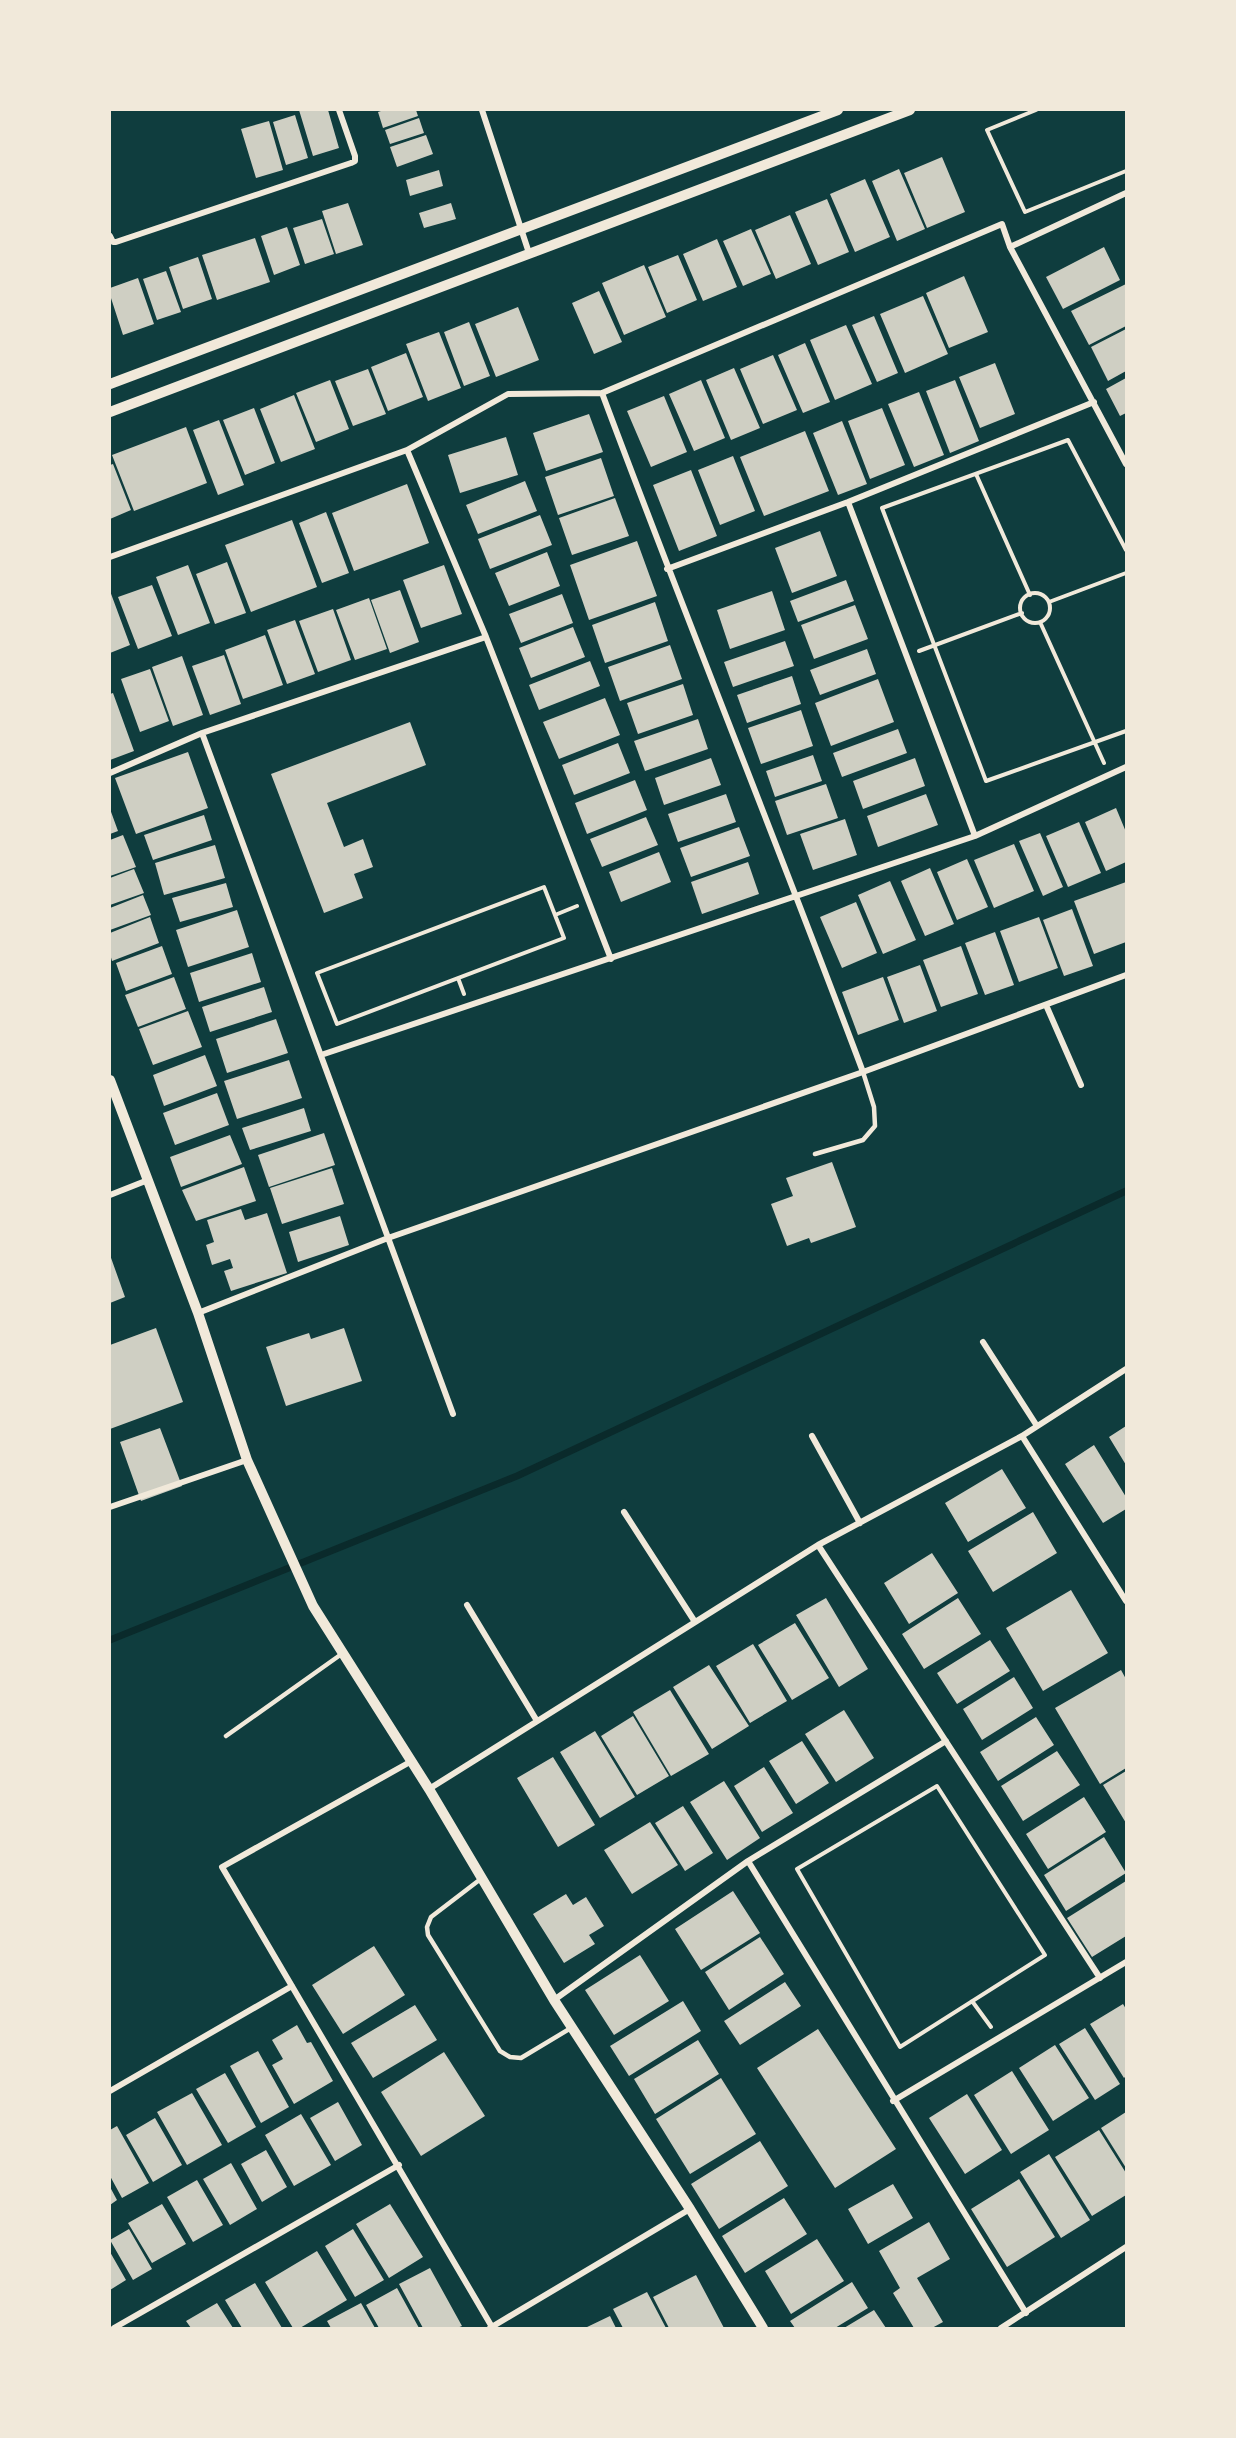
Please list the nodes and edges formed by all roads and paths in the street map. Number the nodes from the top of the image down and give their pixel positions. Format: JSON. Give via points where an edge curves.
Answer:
{"nodes":[{"id":1,"x":339,"y":110,"type":"edge"},
{"id":2,"x":482,"y":110,"type":"edge"},
{"id":3,"x":838,"y":110,"type":"edge"},
{"id":4,"x":910,"y":110,"type":"edge"},
{"id":5,"x":1036,"y":110,"type":"edge"},
{"id":6,"x":1126,"y":171,"type":"edge"},
{"id":7,"x":1126,"y":193,"type":"edge"},
{"id":8,"x":521,"y":229,"type":"junction"},
{"id":9,"x":110,"y":236,"type":"edge"},
{"id":10,"x":1010,"y":247,"type":"junction"},
{"id":11,"x":529,"y":253,"type":"junction"},
{"id":12,"x":110,"y":384,"type":"edge"},
{"id":13,"x":602,"y":393,"type":"junction"},
{"id":14,"x":1094,"y":402,"type":"junction"},
{"id":15,"x":110,"y":412,"type":"edge"},
{"id":16,"x":407,"y":450,"type":"junction"},
{"id":17,"x":1126,"y":464,"type":"edge"},
{"id":18,"x":976,"y":474,"type":"junction"},
{"id":19,"x":848,"y":502,"type":"junction"},
{"id":20,"x":1126,"y":550,"type":"edge"},
{"id":21,"x":110,"y":557,"type":"edge"},
{"id":22,"x":667,"y":569,"type":"junction"},
{"id":23,"x":1126,"y":573,"type":"edge"},
{"id":24,"x":1030,"y":595,"type":"junction"},
{"id":25,"x":1049,"y":602,"type":"junction"},
{"id":26,"x":1022,"y":613,"type":"junction"},
{"id":27,"x":1040,"y":622,"type":"junction"},
{"id":28,"x":486,"y":637,"type":"junction"},
{"id":29,"x":934,"y":645,"type":"junction"},
{"id":30,"x":907,"y":655,"type":"junction"},
{"id":31,"x":1126,"y":731,"type":"edge"},
{"id":32,"x":202,"y":733,"type":"junction"},
{"id":33,"x":1095,"y":742,"type":"junction"},
{"id":34,"x":1126,"y":767,"type":"edge"},
{"id":35,"x":110,"y":773,"type":"edge"},
{"id":36,"x":1110,"y":775,"type":"junction"},
{"id":37,"x":975,"y":836,"type":"junction"},
{"id":38,"x":797,"y":896,"type":"junction"},
{"id":39,"x":588,"y":901,"type":"junction"},
{"id":40,"x":555,"y":915,"type":"junction"},
{"id":41,"x":611,"y":959,"type":"junction"},
{"id":42,"x":1126,"y":975,"type":"edge"},
{"id":43,"x":1046,"y":1005,"type":"junction"},
{"id":44,"x":321,"y":1055,"type":"junction"},
{"id":45,"x":862,"y":1072,"type":"junction"},
{"id":46,"x":110,"y":1080,"type":"edge"},
{"id":47,"x":1081,"y":1085,"type":"dead end"},
{"id":48,"x":815,"y":1154,"type":"dead end"},
{"id":49,"x":148,"y":1180,"type":"junction"},
{"id":50,"x":110,"y":1195,"type":"edge"},
{"id":51,"x":388,"y":1238,"type":"junction"},
{"id":52,"x":198,"y":1313,"type":"junction"},
{"id":53,"x":983,"y":1342,"type":"dead end"},
{"id":54,"x":1126,"y":1369,"type":"edge"},
{"id":55,"x":453,"y":1414,"type":"dead end"},
{"id":56,"x":1037,"y":1426,"type":"junction"},
{"id":57,"x":812,"y":1436,"type":"dead end"},
{"id":58,"x":1022,"y":1436,"type":"junction"},
{"id":59,"x":247,"y":1460,"type":"junction"},
{"id":60,"x":110,"y":1507,"type":"edge"},
{"id":61,"x":624,"y":1512,"type":"dead end"},
{"id":62,"x":860,"y":1522,"type":"junction"},
{"id":63,"x":818,"y":1545,"type":"junction"},
{"id":64,"x":1126,"y":1601,"type":"edge"},
{"id":65,"x":467,"y":1605,"type":"dead end"},
{"id":66,"x":695,"y":1622,"type":"junction"},
{"id":67,"x":343,"y":1653,"type":"junction"},
{"id":68,"x":537,"y":1721,"type":"junction"},
{"id":69,"x":226,"y":1736,"type":"dead end"},
{"id":70,"x":946,"y":1741,"type":"junction"},
{"id":71,"x":410,"y":1762,"type":"junction"},
{"id":72,"x":429,"y":1789,"type":"junction"},
{"id":73,"x":748,"y":1861,"type":"junction"},
{"id":74,"x":482,"y":1878,"type":"junction"},
{"id":75,"x":1126,"y":1962,"type":"edge"},
{"id":76,"x":1100,"y":1978,"type":"junction"},
{"id":77,"x":292,"y":1986,"type":"junction"},
{"id":78,"x":554,"y":2000,"type":"junction"},
{"id":79,"x":972,"y":2001,"type":"junction"},
{"id":80,"x":572,"y":2027,"type":"junction"},
{"id":81,"x":999,"y":2038,"type":"junction"},
{"id":82,"x":110,"y":2091,"type":"edge"},
{"id":83,"x":893,"y":2100,"type":"junction"},
{"id":84,"x":399,"y":2165,"type":"junction"},
{"id":85,"x":690,"y":2209,"type":"junction"},
{"id":86,"x":1126,"y":2247,"type":"edge"},
{"id":87,"x":1026,"y":2313,"type":"junction"},
{"id":88,"x":114,"y":2328,"type":"edge"},
{"id":89,"x":490,"y":2328,"type":"edge"},
{"id":90,"x":763,"y":2328,"type":"edge"},
{"id":91,"x":1001,"y":2328,"type":"edge"}],
"edges":[{"from":1,"to":9,"type":"street","via":[[355,156],[351,163],[116,242]]},
{"from":2,"to":8,"type":"street"},
{"from":3,"to":8,"type":"street"},
{"from":4,"to":11,"type":"street"},
{"from":5,"to":6,"type":"path","via":[[987,130],[1025,213]]},
{"from":7,"to":10,"type":"street"},
{"from":8,"to":11,"type":"street"},
{"from":8,"to":12,"type":"street"},
{"from":10,"to":13,"type":"street","via":[[1002,224]]},
{"from":10,"to":14,"type":"street"},
{"from":11,"to":15,"type":"street"},
{"from":13,"to":16,"type":"street","via":[[508,394]]},
{"from":13,"to":22,"type":"street"},
{"from":14,"to":17,"type":"street"},
{"from":14,"to":19,"type":"street"},
{"from":16,"to":21,"type":"street"},
{"from":16,"to":28,"type":"street"},
{"from":18,"to":20,"type":"path","via":[[1068,440]]},
{"from":18,"to":24,"type":"path"},
{"from":18,"to":29,"type":"path","via":[[882,508]]},
{"from":19,"to":22,"type":"street"},
{"from":19,"to":30,"type":"street"},
{"from":22,"to":38,"type":"street"},
{"from":23,"to":25,"type":"path"},
{"from":24,"to":25,"type":"path","via":[[1043,596]]},
{"from":24,"to":26,"type":"path","via":[[1021,604]]},
{"from":25,"to":27,"type":"path","via":[[1050,612]]},
{"from":26,"to":27,"type":"path","via":[[1027,620]]},
{"from":26,"to":29,"type":"path"},
{"from":27,"to":33,"type":"path"},
{"from":28,"to":32,"type":"street"},
{"from":28,"to":39,"type":"street"},
{"from":29,"to":30,"type":"path"},
{"from":29,"to":33,"type":"path","via":[[986,780]]},
{"from":30,"to":37,"type":"street"},
{"from":31,"to":33,"type":"path"},
{"from":32,"to":35,"type":"street"},
{"from":32,"to":44,"type":"street"},
{"from":33,"to":36,"type":"path"},
{"from":34,"to":36,"type":"street"},
{"from":36,"to":37,"type":"street"},
{"from":37,"to":38,"type":"street"},
{"from":38,"to":41,"type":"street"},
{"from":38,"to":45,"type":"street"},
{"from":39,"to":40,"type":"path"},
{"from":39,"to":41,"type":"street"},
{"from":40,"to":40,"type":"path","via":[[544,887],[317,973],[337,1024],[564,938]]},
{"from":41,"to":44,"type":"street"},
{"from":42,"to":43,"type":"street"},
{"from":43,"to":45,"type":"street"},
{"from":43,"to":47,"type":"street"},
{"from":44,"to":51,"type":"street"},
{"from":45,"to":48,"type":"lane","via":[[874,1107],[875,1126],[863,1140]]},
{"from":45,"to":51,"type":"street"},
{"from":46,"to":49,"type":"street"},
{"from":49,"to":50,"type":"street"},
{"from":49,"to":52,"type":"street"},
{"from":51,"to":52,"type":"street"},
{"from":51,"to":55,"type":"street"},
{"from":52,"to":59,"type":"street"},
{"from":53,"to":56,"type":"street"},
{"from":54,"to":56,"type":"street"},
{"from":56,"to":58,"type":"street"},
{"from":57,"to":62,"type":"street"},
{"from":58,"to":62,"type":"street"},
{"from":58,"to":64,"type":"street"},
{"from":59,"to":60,"type":"street"},
{"from":59,"to":67,"type":"street","via":[[313,1606]]},
{"from":61,"to":66,"type":"street"},
{"from":62,"to":63,"type":"street"},
{"from":63,"to":66,"type":"street"},
{"from":63,"to":70,"type":"street"},
{"from":65,"to":68,"type":"street"},
{"from":66,"to":68,"type":"street"},
{"from":67,"to":69,"type":"lane"},
{"from":67,"to":71,"type":"street"},
{"from":68,"to":72,"type":"street"},
{"from":70,"to":73,"type":"street"},
{"from":70,"to":76,"type":"street"},
{"from":71,"to":72,"type":"street"},
{"from":71,"to":77,"type":"street","via":[[222,1866]]},
{"from":72,"to":74,"type":"street"},
{"from":73,"to":78,"type":"street"},
{"from":73,"to":83,"type":"street"},
{"from":74,"to":78,"type":"street"},
{"from":74,"to":80,"type":"lane","via":[[431,1917],[428,1935],[500,2051],[521,2058]]},
{"from":75,"to":76,"type":"street"},
{"from":76,"to":81,"type":"street"},
{"from":77,"to":82,"type":"street"},
{"from":77,"to":84,"type":"street"},
{"from":78,"to":80,"type":"street"},
{"from":79,"to":79,"type":"path","via":[[900,2047],[797,1869],[937,1786],[1045,1955]]},
{"from":79,"to":81,"type":"path"},
{"from":80,"to":85,"type":"street"},
{"from":81,"to":83,"type":"street"},
{"from":83,"to":87,"type":"street"},
{"from":84,"to":88,"type":"street"},
{"from":84,"to":89,"type":"street"},
{"from":85,"to":89,"type":"street"},
{"from":85,"to":90,"type":"street"},
{"from":86,"to":87,"type":"street"},
{"from":87,"to":91,"type":"street"}]}
